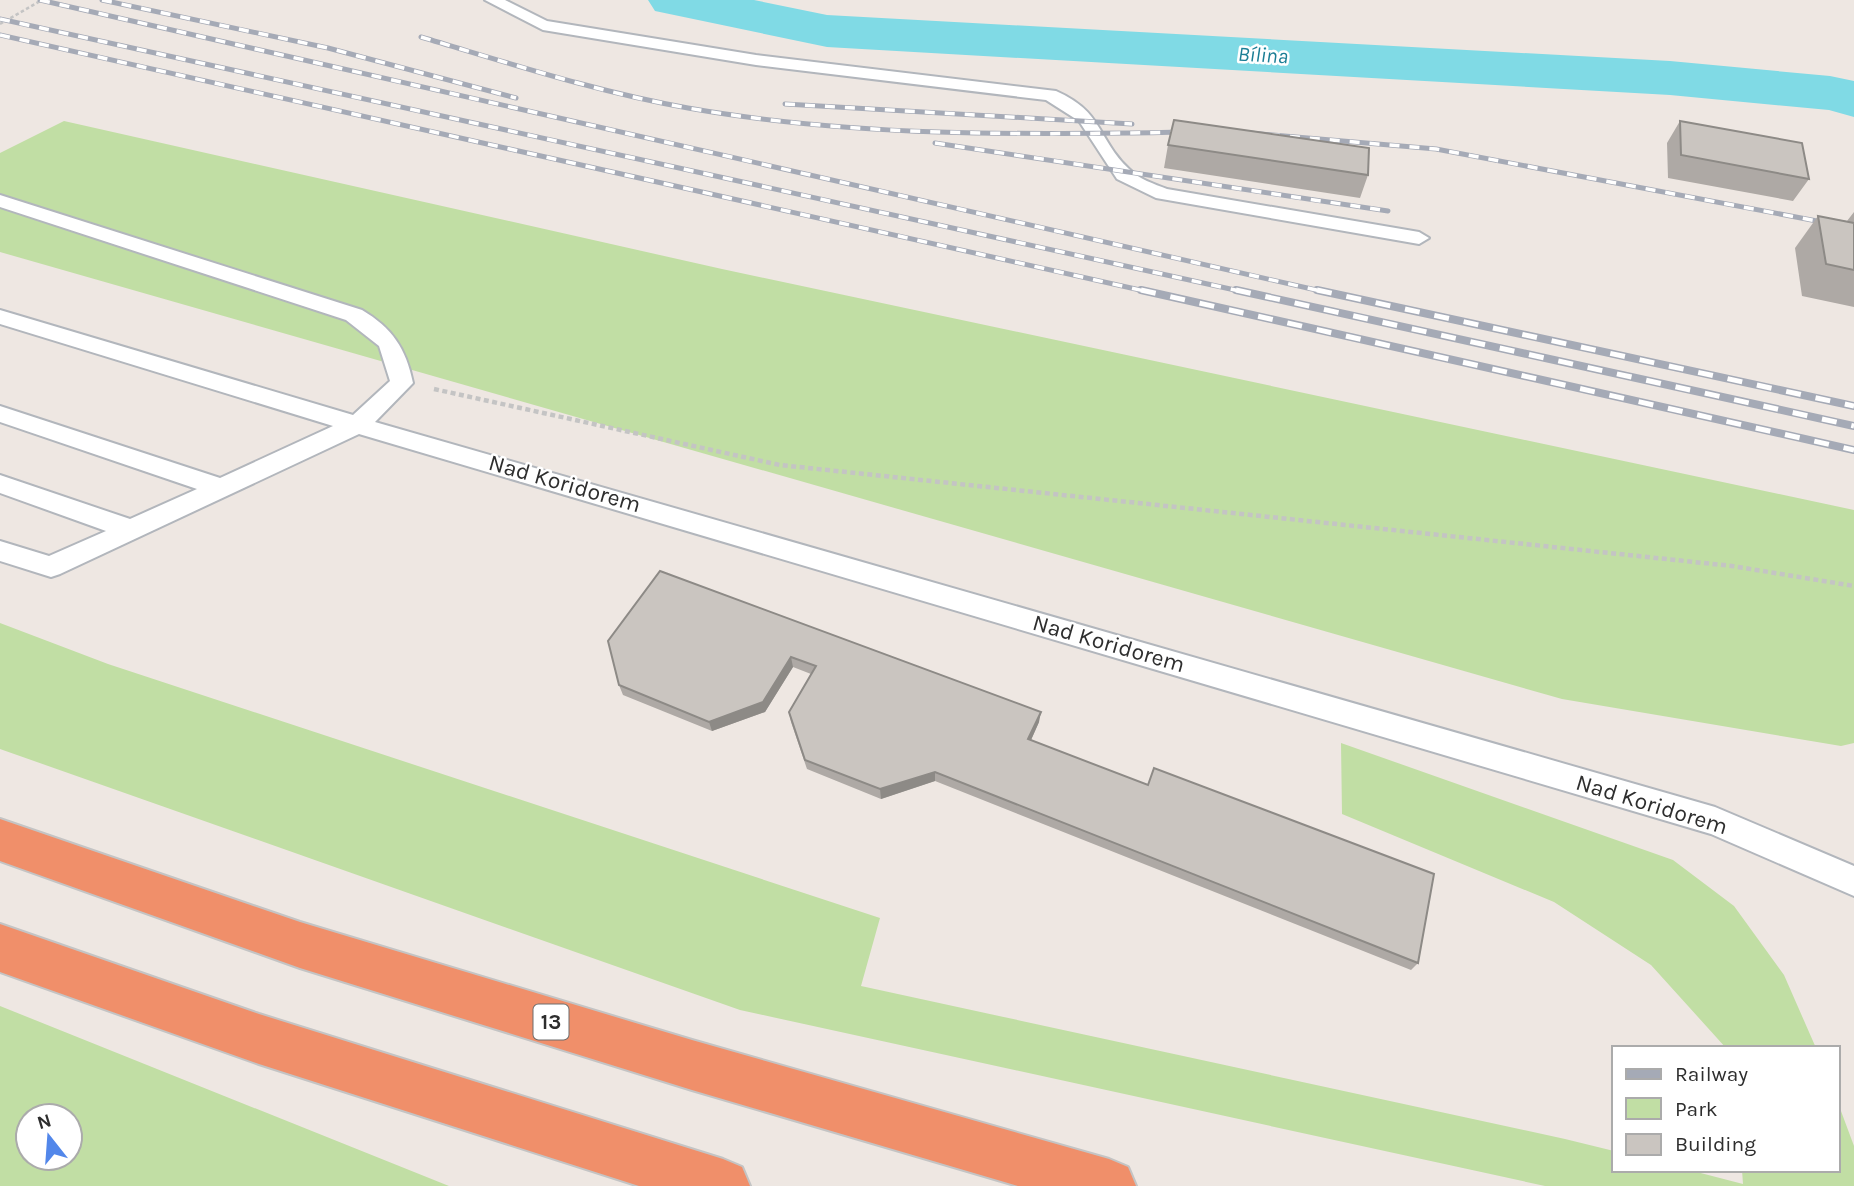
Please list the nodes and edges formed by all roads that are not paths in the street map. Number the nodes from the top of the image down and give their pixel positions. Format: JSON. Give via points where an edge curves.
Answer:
{"nodes":[{"id":1,"x":493,"y":0,"type":"edge"},
{"id":2,"x":0,"y":201,"type":"edge"},
{"id":3,"x":1419,"y":238,"type":"dead end"},
{"id":4,"x":0,"y":317,"type":"edge"},
{"id":5,"x":0,"y":414,"type":"edge"},
{"id":6,"x":356,"y":425,"type":"junction"},
{"id":7,"x":0,"y":484,"type":"edge"},
{"id":8,"x":222,"y":488,"type":"junction"},
{"id":9,"x":132,"y":530,"type":"junction"},
{"id":10,"x":0,"y":551,"type":"edge"},
{"id":11,"x":0,"y":840,"type":"edge"},
{"id":12,"x":1854,"y":881,"type":"edge"},
{"id":13,"x":0,"y":948,"type":"edge"},
{"id":14,"x":723,"y":1186,"type":"edge"},
{"id":15,"x":1109,"y":1186,"type":"edge"}],
"edges":[{"from":1,"to":3,"type":"lane","via":[[543,25],[569,30],[756,61],[1050,95],[1084,113],[1120,171],[1136,184],[1163,194]]},
{"from":2,"to":6,"type":"lane","via":[[354,315],[380,329],[396,352],[402,383]]},
{"from":4,"to":6,"type":"lane","name":"Nad Koridorem"},
{"from":5,"to":8,"type":"lane"},
{"from":6,"to":8,"type":"lane"},
{"from":6,"to":12,"type":"lane","name":"Nad Koridorem","via":[[1715,821]]},
{"from":7,"to":9,"type":"lane"},
{"from":8,"to":9,"type":"lane"},
{"from":9,"to":10,"type":"lane","via":[[51,568]]},
{"from":11,"to":15,"type":"highway","number":"13","via":[[300,946]]},
{"from":13,"to":14,"type":"highway","via":[[272,1043]]}]}
